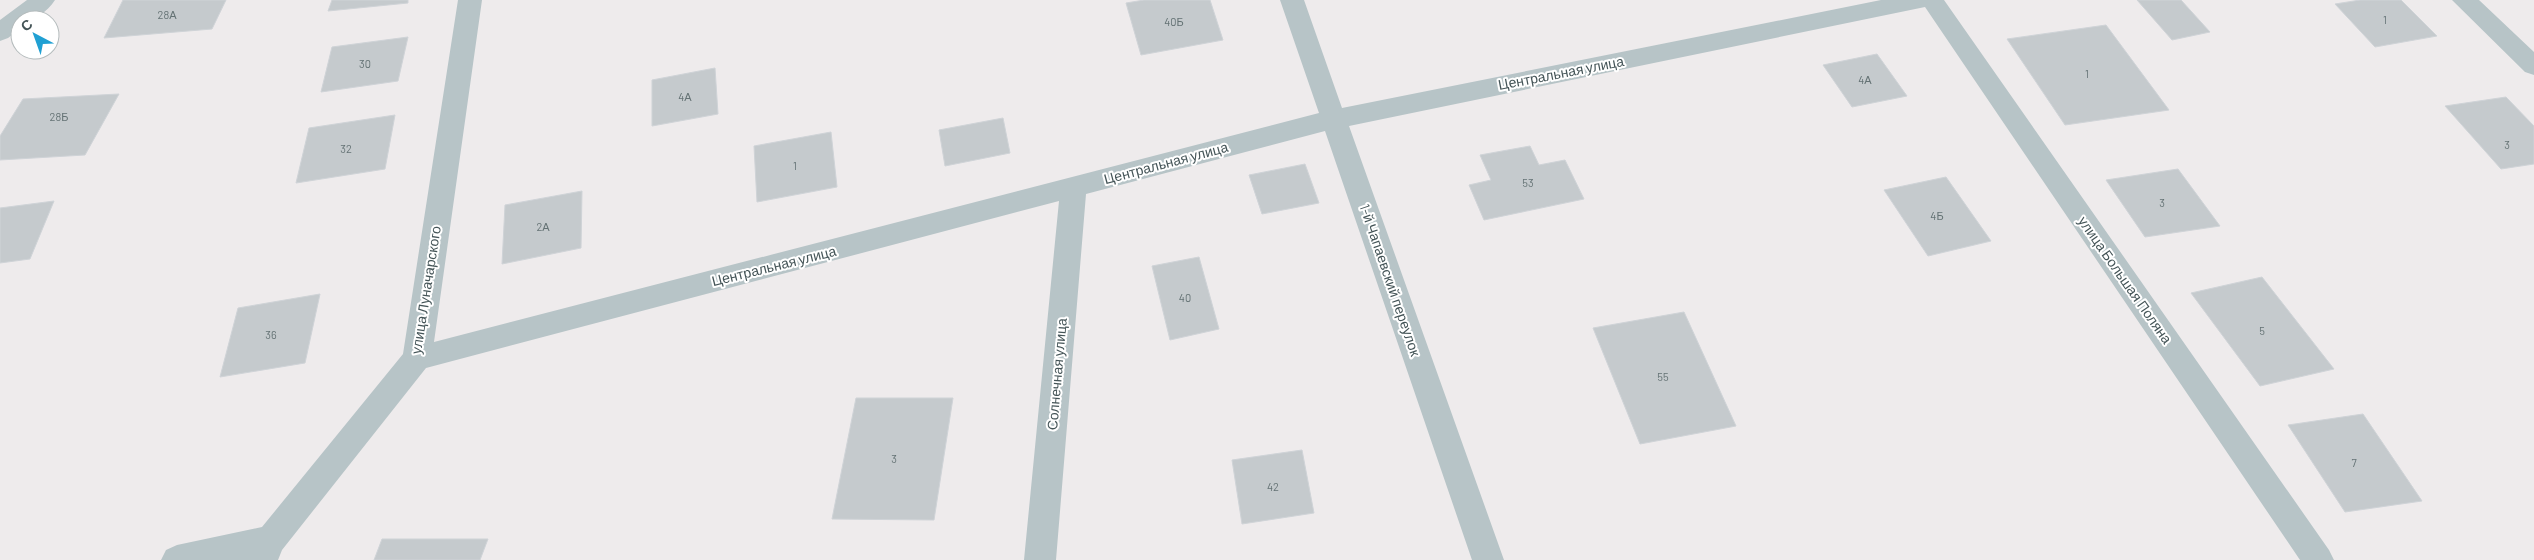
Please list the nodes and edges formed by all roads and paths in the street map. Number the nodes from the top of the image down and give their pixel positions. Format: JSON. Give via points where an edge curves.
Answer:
{"nodes":[{"id":1,"x":43,"y":0,"type":"edge"},
{"id":2,"x":470,"y":0,"type":"edge"},
{"id":3,"x":1292,"y":0,"type":"edge"},
{"id":4,"x":1922,"y":0,"type":"edge"},
{"id":5,"x":1932,"y":0,"type":"edge"},
{"id":6,"x":2464,"y":0,"type":"edge"},
{"id":7,"x":0,"y":32,"type":"edge"},
{"id":8,"x":2534,"y":66,"type":"edge"},
{"id":9,"x":1334,"y":119,"type":"junction"},
{"id":10,"x":1073,"y":188,"type":"junction"},
{"id":11,"x":417,"y":358,"type":"junction"},
{"id":12,"x":266,"y":550,"type":"edge"},
{"id":13,"x":176,"y":560,"type":"edge"},
{"id":14,"x":1040,"y":560,"type":"edge"},
{"id":15,"x":1488,"y":560,"type":"edge"},
{"id":16,"x":2318,"y":560,"type":"edge"}],
"edges":[{"from":1,"to":7,"type":"street"},
{"from":2,"to":11,"type":"street","name":"улица Луначарского"},
{"from":3,"to":9,"type":"street","name":"1-й Чапаевский переулок"},
{"from":4,"to":9,"type":"street","name":"Центральная улица"},
{"from":5,"to":16,"type":"street","name":"улица Большая Поляна"},
{"from":6,"to":8,"type":"street"},
{"from":9,"to":10,"type":"street","name":"Центральная улица"},
{"from":9,"to":15,"type":"street","name":"1-й Чапаевский переулок"},
{"from":10,"to":11,"type":"street","name":"Центральная улица"},
{"from":10,"to":14,"type":"street","name":"Солнечная улица"},
{"from":11,"to":12,"type":"street","name":"улица Луначарского"},
{"from":12,"to":13,"type":"street"}]}
